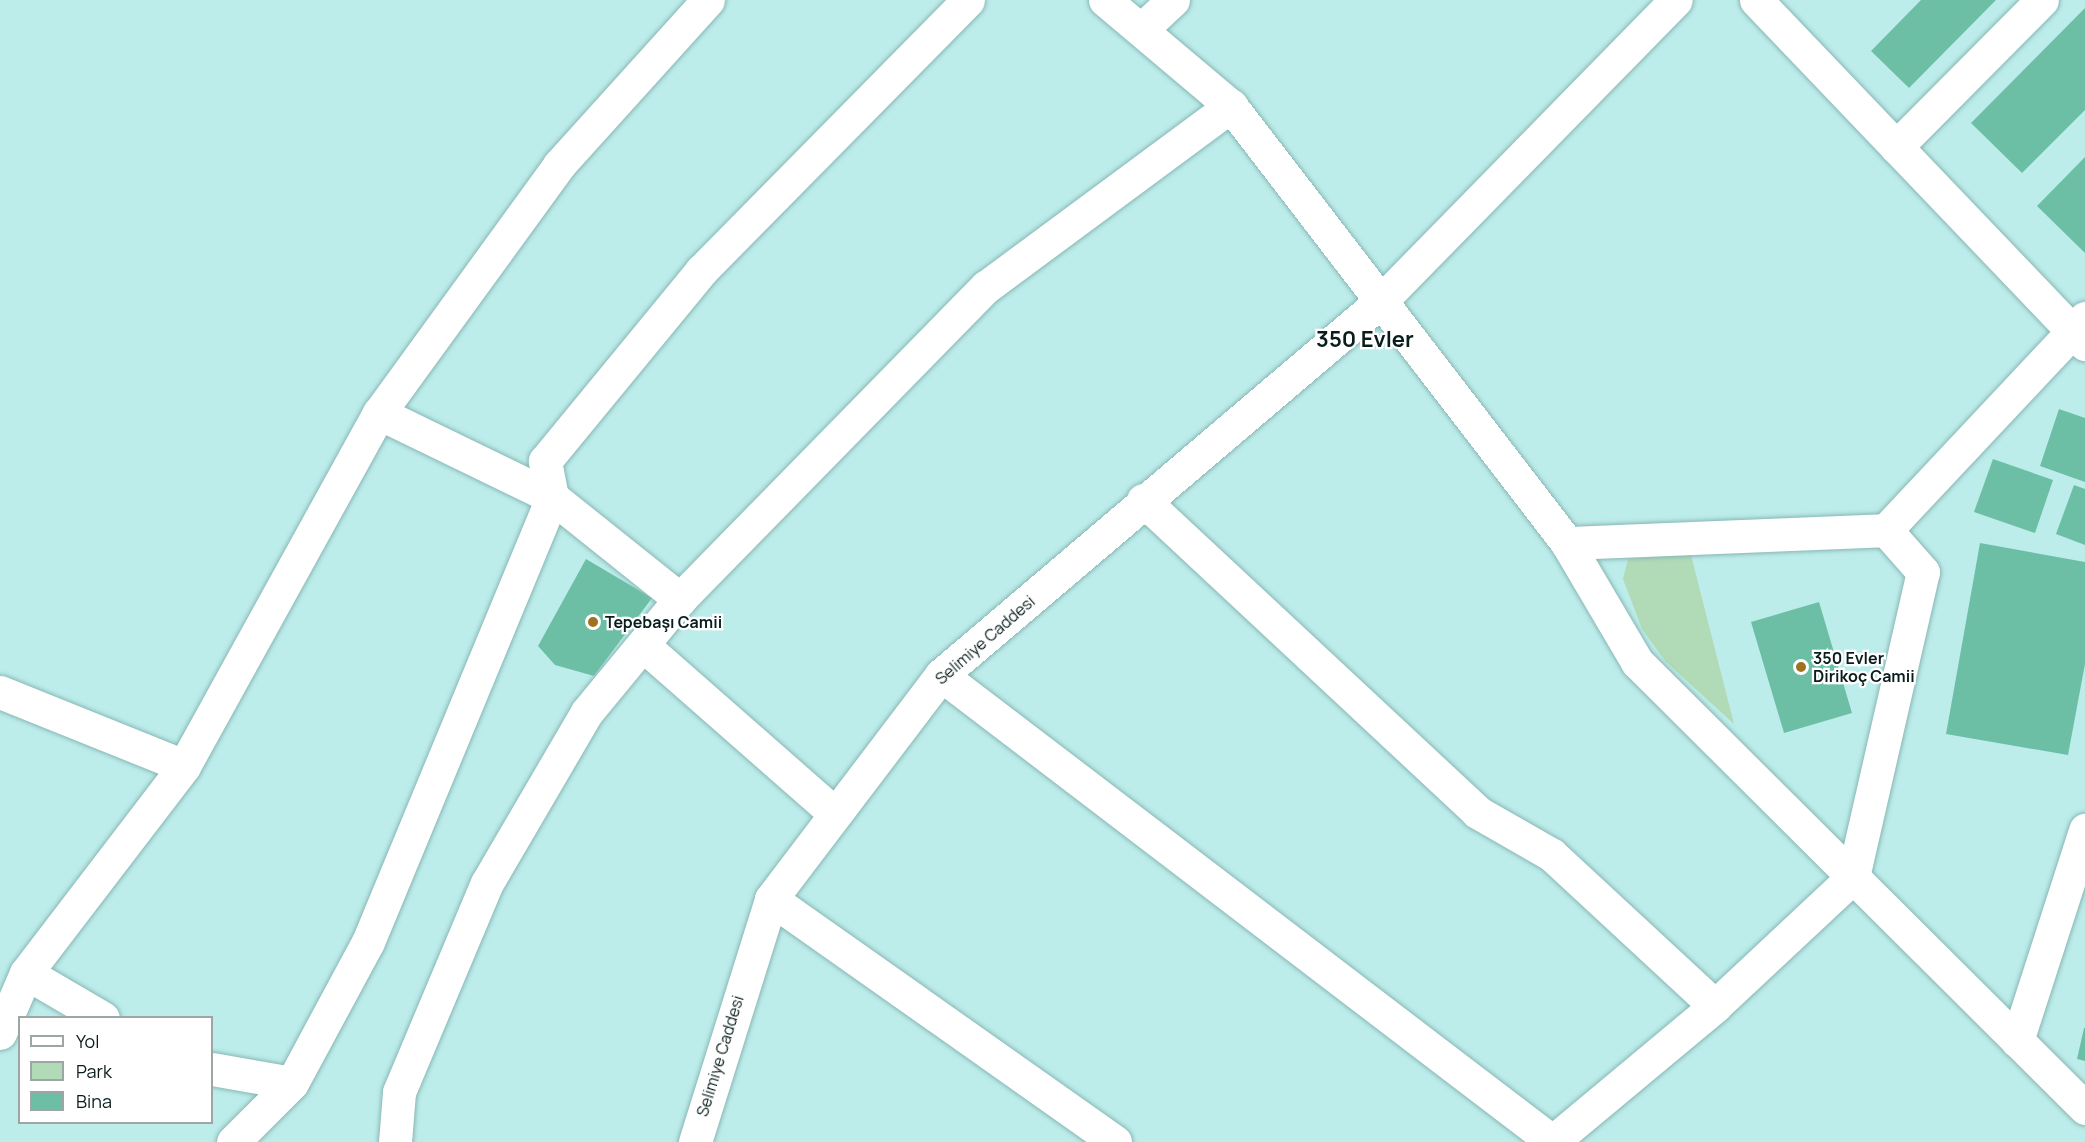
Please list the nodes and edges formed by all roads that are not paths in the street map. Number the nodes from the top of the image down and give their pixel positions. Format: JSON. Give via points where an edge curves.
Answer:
{"nodes":[{"id":1,"x":708,"y":0,"type":"edge"},
{"id":2,"x":968,"y":0,"type":"edge"},
{"id":3,"x":1105,"y":0,"type":"edge"},
{"id":4,"x":1173,"y":0,"type":"edge"},
{"id":5,"x":1676,"y":0,"type":"edge"},
{"id":6,"x":1756,"y":0,"type":"edge"},
{"id":7,"x":2042,"y":0,"type":"edge"},
{"id":8,"x":1143,"y":28,"type":"junction"},
{"id":9,"x":1231,"y":106,"type":"junction"},
{"id":10,"x":1896,"y":147,"type":"junction"},
{"id":11,"x":1380,"y":301,"type":"junction"},
{"id":12,"x":2080,"y":331,"type":"edge"},
{"id":13,"x":379,"y":413,"type":"junction"},
{"id":14,"x":552,"y":496,"type":"junction"},
{"id":15,"x":1143,"y":500,"type":"junction"},
{"id":16,"x":1886,"y":530,"type":"junction"},
{"id":17,"x":1567,"y":543,"type":"junction"},
{"id":18,"x":680,"y":599,"type":"junction"},
{"id":19,"x":644,"y":646,"type":"junction"},
{"id":20,"x":941,"y":675,"type":"junction"},
{"id":21,"x":0,"y":692,"type":"edge"},
{"id":22,"x":184,"y":766,"type":"junction"},
{"id":23,"x":833,"y":812,"type":"junction"},
{"id":24,"x":2085,"y":830,"type":"edge"},
{"id":25,"x":1853,"y":877,"type":"junction"},
{"id":26,"x":771,"y":900,"type":"junction"},
{"id":27,"x":26,"y":973,"type":"junction"},
{"id":28,"x":1715,"y":1006,"type":"junction"},
{"id":29,"x":101,"y":1016,"type":"edge"},
{"id":30,"x":0,"y":1033,"type":"edge"},
{"id":31,"x":2017,"y":1041,"type":"junction"},
{"id":32,"x":213,"y":1069,"type":"edge"},
{"id":33,"x":292,"y":1083,"type":"junction"},
{"id":34,"x":2085,"y":1108,"type":"edge"},
{"id":35,"x":233,"y":1142,"type":"edge"},
{"id":36,"x":395,"y":1142,"type":"edge"},
{"id":37,"x":695,"y":1142,"type":"edge"},
{"id":38,"x":1115,"y":1142,"type":"edge"},
{"id":39,"x":1553,"y":1142,"type":"edge"}],
"edges":[{"from":1,"to":13,"type":"street","via":[[559,165]]},
{"from":2,"to":14,"type":"street","via":[[701,271],[545,461]]},
{"from":3,"to":8,"type":"street"},
{"from":4,"to":8,"type":"street"},
{"from":5,"to":11,"type":"street","name":"Selimiye Caddesi"},
{"from":6,"to":10,"type":"street"},
{"from":7,"to":10,"type":"street"},
{"from":8,"to":9,"type":"street"},
{"from":9,"to":11,"type":"street"},
{"from":9,"to":18,"type":"street","via":[[986,287]]},
{"from":10,"to":12,"type":"street"},
{"from":11,"to":15,"type":"street","name":"Selimiye Caddesi"},
{"from":11,"to":17,"type":"street"},
{"from":12,"to":16,"type":"street"},
{"from":13,"to":14,"type":"street"},
{"from":13,"to":22,"type":"street"},
{"from":14,"to":18,"type":"street"},
{"from":14,"to":33,"type":"street","via":[[368,942]]},
{"from":15,"to":20,"type":"street","name":"Selimiye Caddesi"},
{"from":15,"to":28,"type":"street","via":[[1477,812],[1552,855]]},
{"from":16,"to":17,"type":"street"},
{"from":16,"to":25,"type":"street","via":[[1923,572]]},
{"from":17,"to":25,"type":"street","via":[[1637,662]]},
{"from":18,"to":19,"type":"street"},
{"from":19,"to":23,"type":"street"},
{"from":19,"to":36,"type":"street","via":[[586,712],[487,883],[399,1092]]},
{"from":20,"to":23,"type":"street","name":"Selimiye Caddesi"},
{"from":20,"to":39,"type":"street"},
{"from":21,"to":22,"type":"street"},
{"from":22,"to":27,"type":"street"},
{"from":23,"to":26,"type":"street","name":"Selimiye Caddesi"},
{"from":24,"to":31,"type":"street"},
{"from":25,"to":28,"type":"street"},
{"from":25,"to":31,"type":"street"},
{"from":26,"to":37,"type":"street","name":"Selimiye Caddesi"},
{"from":26,"to":38,"type":"street"},
{"from":27,"to":29,"type":"street"},
{"from":27,"to":30,"type":"street"},
{"from":28,"to":39,"type":"street"},
{"from":31,"to":34,"type":"street"},
{"from":32,"to":33,"type":"street"},
{"from":33,"to":35,"type":"street"}]}
